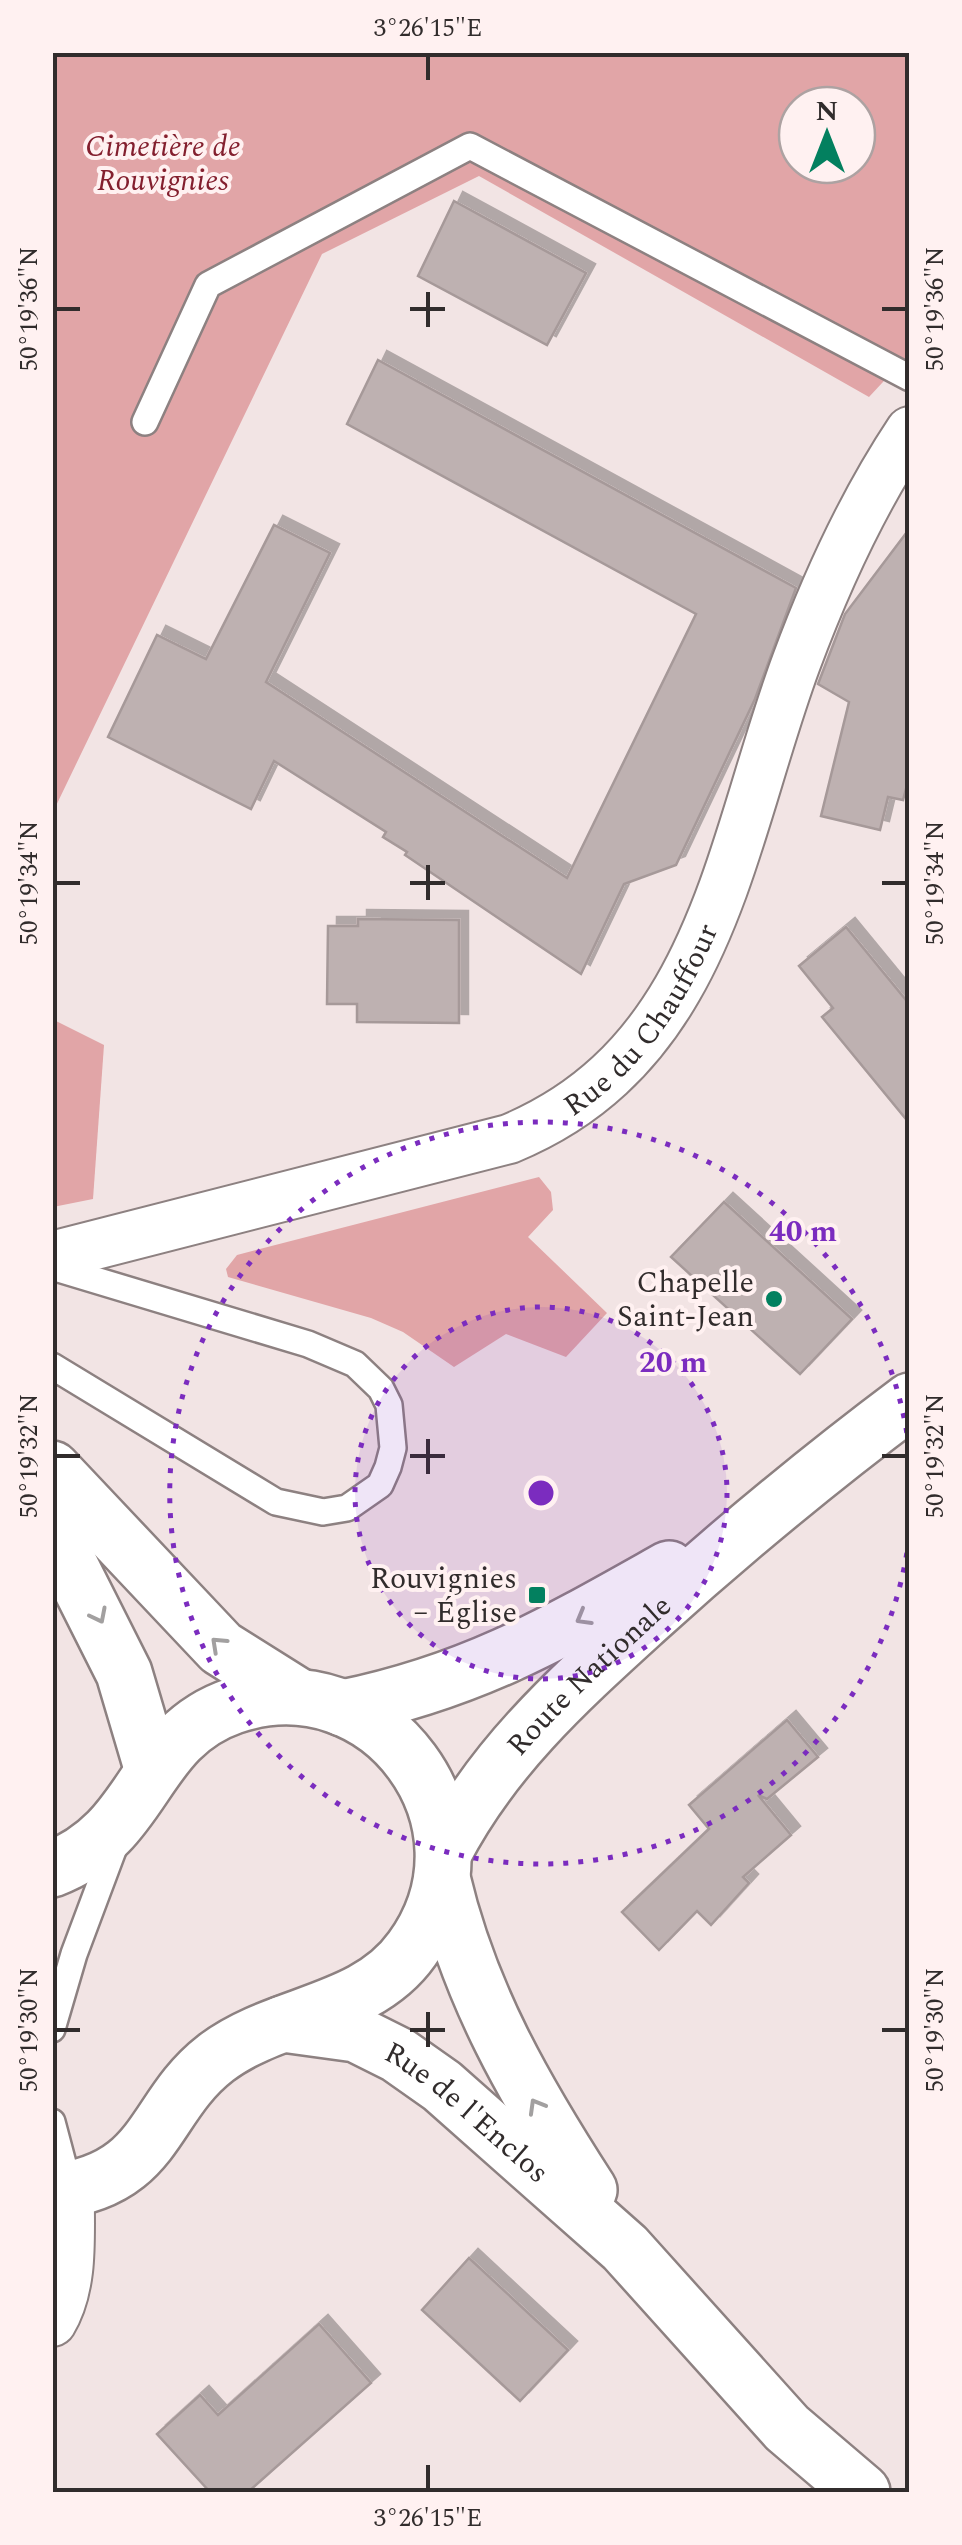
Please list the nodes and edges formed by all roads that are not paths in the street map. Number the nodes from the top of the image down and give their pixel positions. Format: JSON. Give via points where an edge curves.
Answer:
{"nodes":[{"id":1,"x":910,"y":378,"type":"edge"},
{"id":2,"x":145,"y":422,"type":"dead end"},
{"id":3,"x":910,"y":431,"type":"edge"},
{"id":4,"x":52,"y":1256,"type":"edge"},
{"id":5,"x":52,"y":1267,"type":"edge"},
{"id":6,"x":52,"y":1366,"type":"edge"},
{"id":7,"x":910,"y":1401,"type":"edge"},
{"id":8,"x":52,"y":1469,"type":"edge"},
{"id":9,"x":759,"y":1518,"type":"junction"},
{"id":10,"x":52,"y":1530,"type":"edge"},
{"id":11,"x":321,"y":1703,"type":"junction"},
{"id":12,"x":153,"y":1771,"type":"junction"},
{"id":13,"x":125,"y":1818,"type":"junction"},
{"id":14,"x":443,"y":1865,"type":"junction"},
{"id":15,"x":52,"y":1869,"type":"edge"},
{"id":16,"x":283,"y":2024,"type":"junction"},
{"id":17,"x":52,"y":2030,"type":"edge"},
{"id":18,"x":52,"y":2122,"type":"edge"},
{"id":19,"x":61,"y":2191,"type":"edge"},
{"id":20,"x":625,"y":2248,"type":"junction"},
{"id":21,"x":52,"y":2322,"type":"edge"},
{"id":22,"x":862,"y":2492,"type":"edge"}],
"edges":[{"from":1,"to":2,"type":"lane","via":[[470,146],[208,285]]},
{"from":3,"to":4,"type":"street","name":"Rue du Chauffour","via":[[830,575],[706,934],[667,1008],[622,1066],[564,1112],[509,1139]]},
{"from":5,"to":6,"type":"lane","via":[[355,1364],[390,1405],[388,1467],[380,1485],[347,1508],[286,1506]]},
{"from":7,"to":9,"type":"main road","name":"Route Nationale"},
{"from":11,"to":8,"type":"main road","name":"Rue de l'Enclos","one_way":true,"via":[[221,1648]]},
{"from":9,"to":11,"type":"main road","name":"Route Nationale","one_way":true,"via":[[496,1664],[425,1689]]},
{"from":9,"to":14,"type":"main road","name":"Route Nationale","via":[[530,1728],[477,1792]]},
{"from":10,"to":12,"type":"main road","one_way":true,"via":[[124,1673]]},
{"from":11,"to":12,"type":"main road","name":"Route Nationale","via":[[253,1700],[211,1716],[175,1743]]},
{"from":11,"to":14,"type":"main road","name":"Rue de l'Enclos","via":[[382,1730],[414,1762],[435,1803]]},
{"from":12,"to":13,"type":"main road","name":"Route Nationale"},
{"from":13,"to":15,"type":"main road","name":"Route Nationale","via":[[86,1853]]},
{"from":13,"to":17,"type":"lane"},
{"from":14,"to":16,"type":"main road","name":"Route Nationale","via":[[422,1934],[395,1969],[358,1995]]},
{"from":20,"to":14,"type":"main road","name":"Rue de l'Enclos","one_way":true,"via":[[530,2097],[482,2004],[462,1954]]},
{"from":16,"to":19,"type":"main road","name":"Route Nationale","via":[[218,2057],[158,2135],[122,2167]]},
{"from":16,"to":20,"type":"main road","name":"Rue de l'Enclos","via":[[356,2034],[407,2060]]},
{"from":18,"to":19,"type":"lane"},
{"from":19,"to":21,"type":"street","via":[[68,2267]]},
{"from":20,"to":22,"type":"main road","name":"Rue de l'Enclos","via":[[786,2428]]}]}
